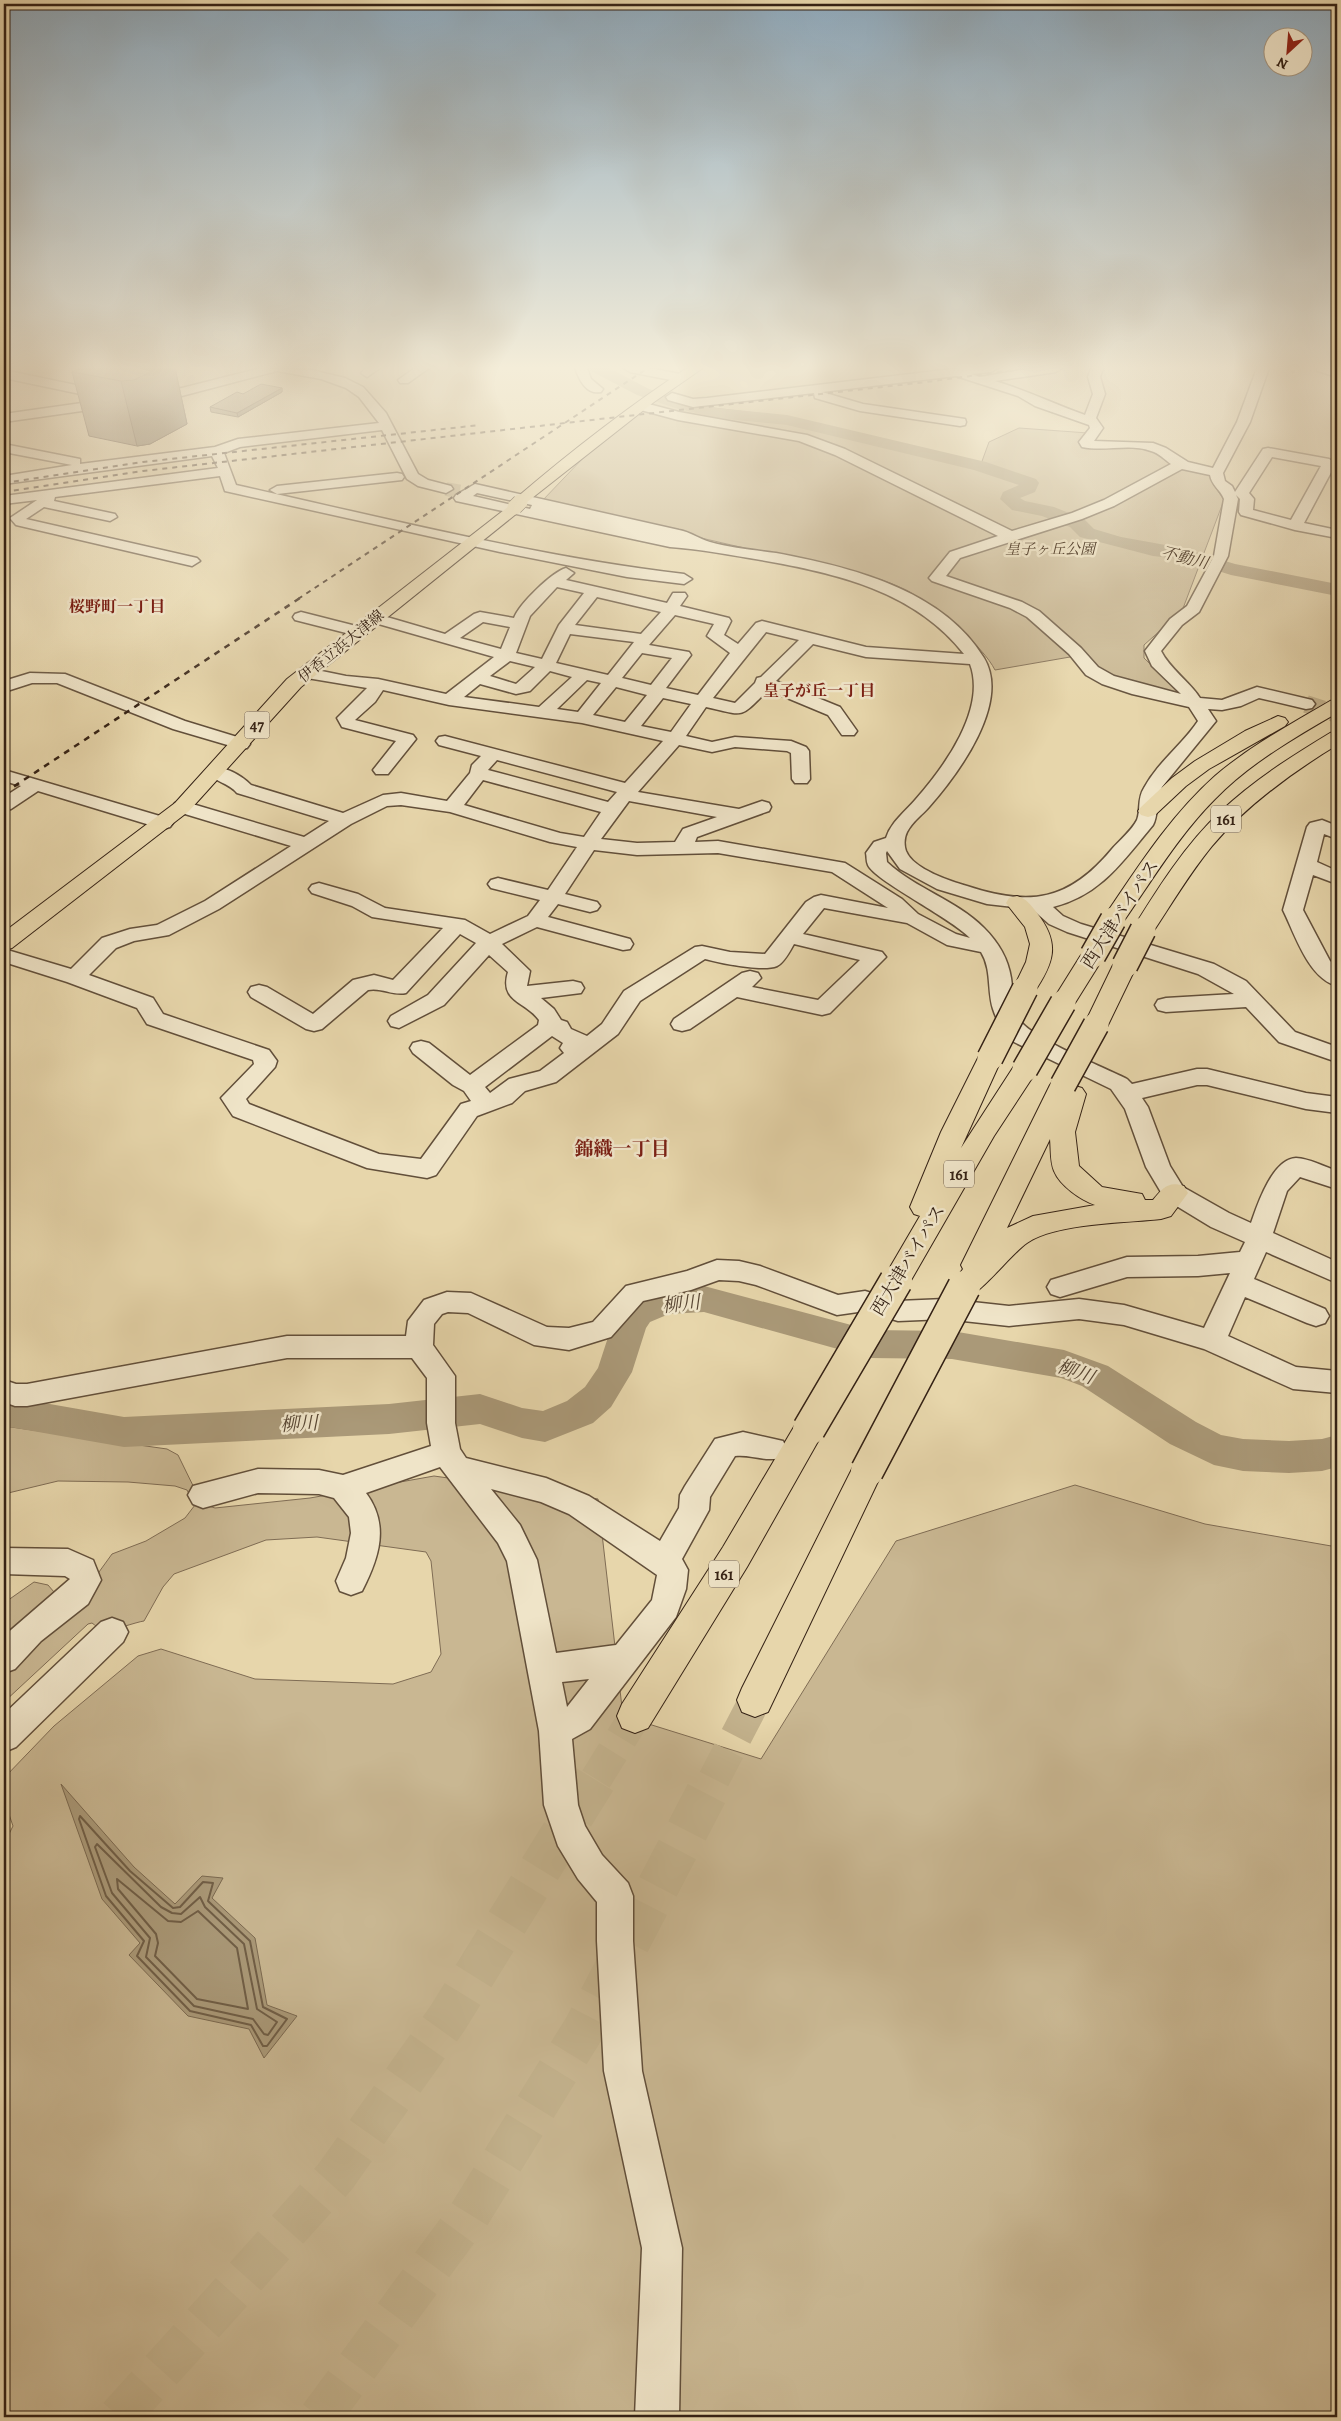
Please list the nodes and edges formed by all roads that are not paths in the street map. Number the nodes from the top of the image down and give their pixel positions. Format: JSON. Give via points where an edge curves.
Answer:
{"nodes":[{"id":1,"x":93,"y":481,"type":"edge"},
{"id":2,"x":139,"y":481,"type":"edge"},
{"id":3,"x":228,"y":481,"type":"edge"},
{"id":4,"x":355,"y":481,"type":"edge"},
{"id":5,"x":403,"y":481,"type":"edge"},
{"id":6,"x":420,"y":481,"type":"edge"},
{"id":7,"x":443,"y":481,"type":"edge"},
{"id":8,"x":546,"y":481,"type":"edge"},
{"id":9,"x":899,"y":481,"type":"edge"},
{"id":10,"x":1150,"y":481,"type":"edge"},
{"id":11,"x":1218,"y":481,"type":"edge"},
{"id":12,"x":1249,"y":481,"type":"edge"},
{"id":13,"x":1319,"y":481,"type":"edge"},
{"id":14,"x":95,"y":486,"type":"junction"},
{"id":15,"x":446,"y":489,"type":"tunnel mouth"},
{"id":16,"x":1227,"y":489,"type":"junction"},
{"id":17,"x":1243,"y":490,"type":"junction"},
{"id":18,"x":255,"y":493,"type":"junction"},
{"id":19,"x":472,"y":494,"type":"tunnel mouth"},
{"id":20,"x":45,"y":498,"type":"junction"},
{"id":21,"x":4,"y":500,"type":"edge"},
{"id":22,"x":520,"y":505,"type":"junction"},
{"id":23,"x":110,"y":517,"type":"dead end"},
{"id":24,"x":1295,"y":526,"type":"junction"},
{"id":25,"x":1337,"y":534,"type":"edge"},
{"id":26,"x":1010,"y":536,"type":"junction"},
{"id":27,"x":471,"y":541,"type":"junction"},
{"id":28,"x":192,"y":561,"type":"dead end"},
{"id":29,"x":693,"y":562,"type":"junction"},
{"id":30,"x":580,"y":563,"type":"junction"},
{"id":31,"x":627,"y":572,"type":"junction"},
{"id":32,"x":554,"y":582,"type":"junction"},
{"id":33,"x":597,"y":593,"type":"junction"},
{"id":34,"x":626,"y":600,"type":"junction"},
{"id":35,"x":672,"y":608,"type":"junction"},
{"id":36,"x":301,"y":617,"type":"dead end"},
{"id":37,"x":374,"y":618,"type":"junction"},
{"id":38,"x":518,"y":623,"type":"junction"},
{"id":39,"x":611,"y":623,"type":"junction"},
{"id":40,"x":565,"y":629,"type":"junction"},
{"id":41,"x":358,"y":631,"type":"junction"},
{"id":42,"x":809,"y":638,"type":"junction"},
{"id":43,"x":446,"y":640,"type":"junction"},
{"id":44,"x":642,"y":643,"type":"junction"},
{"id":45,"x":740,"y":652,"type":"junction"},
{"id":46,"x":507,"y":655,"type":"junction"},
{"id":47,"x":977,"y":660,"type":"junction"},
{"id":48,"x":547,"y":665,"type":"junction"},
{"id":49,"x":307,"y":673,"type":"junction"},
{"id":50,"x":584,"y":674,"type":"junction"},
{"id":51,"x":477,"y":678,"type":"junction"},
{"id":52,"x":614,"y":680,"type":"junction"},
{"id":53,"x":764,"y":682,"type":"junction"},
{"id":54,"x":378,"y":684,"type":"junction"},
{"id":55,"x":4,"y":687,"type":"edge"},
{"id":56,"x":656,"y":692,"type":"junction"},
{"id":57,"x":449,"y":700,"type":"junction"},
{"id":58,"x":1337,"y":700,"type":"edge"},
{"id":59,"x":703,"y":701,"type":"junction"},
{"id":60,"x":1196,"y":703,"type":"junction"},
{"id":61,"x":1306,"y":704,"type":"tunnel mouth"},
{"id":62,"x":1337,"y":705,"type":"edge"},
{"id":63,"x":542,"y":713,"type":"junction"},
{"id":64,"x":582,"y":718,"type":"junction"},
{"id":65,"x":629,"y":729,"type":"junction"},
{"id":66,"x":848,"y":731,"type":"dead end"},
{"id":67,"x":1337,"y":737,"type":"edge"},
{"id":68,"x":675,"y":739,"type":"junction"},
{"id":69,"x":445,"y":741,"type":"dead end"},
{"id":70,"x":241,"y":744,"type":"junction"},
{"id":71,"x":493,"y":754,"type":"junction"},
{"id":72,"x":382,"y":770,"type":"dead end"},
{"id":73,"x":216,"y":772,"type":"junction"},
{"id":74,"x":479,"y":773,"type":"junction"},
{"id":75,"x":4,"y":775,"type":"edge"},
{"id":76,"x":800,"y":779,"type":"dead end"},
{"id":77,"x":35,"y":785,"type":"junction"},
{"id":78,"x":628,"y":793,"type":"junction"},
{"id":79,"x":4,"y":805,"type":"edge"},
{"id":80,"x":182,"y":807,"type":"junction"},
{"id":81,"x":452,"y":807,"type":"junction"},
{"id":82,"x":762,"y":807,"type":"dead end"},
{"id":83,"x":612,"y":809,"type":"junction"},
{"id":84,"x":1148,"y":811,"type":"junction"},
{"id":85,"x":740,"y":815,"type":"junction"},
{"id":86,"x":344,"y":820,"type":"junction"},
{"id":87,"x":163,"y":823,"type":"junction"},
{"id":88,"x":1337,"y":833,"type":"edge"},
{"id":89,"x":894,"y":842,"type":"junction"},
{"id":90,"x":305,"y":844,"type":"junction"},
{"id":91,"x":590,"y":844,"type":"junction"},
{"id":92,"x":685,"y":848,"type":"junction"},
{"id":93,"x":1307,"y":865,"type":"junction"},
{"id":94,"x":1337,"y":878,"type":"edge"},
{"id":95,"x":498,"y":884,"type":"dead end"},
{"id":96,"x":319,"y":889,"type":"dead end"},
{"id":97,"x":553,"y":897,"type":"junction"},
{"id":98,"x":1027,"y":903,"type":"junction"},
{"id":99,"x":590,"y":906,"type":"dead end"},
{"id":100,"x":911,"y":918,"type":"junction"},
{"id":101,"x":535,"y":920,"type":"junction"},
{"id":102,"x":458,"y":924,"type":"junction"},
{"id":103,"x":790,"y":937,"type":"junction"},
{"id":104,"x":4,"y":943,"type":"edge"},
{"id":105,"x":488,"y":943,"type":"junction"},
{"id":106,"x":623,"y":944,"type":"dead end"},
{"id":107,"x":988,"y":946,"type":"junction"},
{"id":108,"x":4,"y":955,"type":"edge"},
{"id":109,"x":771,"y":961,"type":"junction"},
{"id":110,"x":75,"y":977,"type":"junction"},
{"id":111,"x":1337,"y":979,"type":"edge"},
{"id":112,"x":572,"y":988,"type":"dead end"},
{"id":113,"x":737,"y":989,"type":"junction"},
{"id":114,"x":259,"y":992,"type":"dead end"},
{"id":115,"x":519,"y":994,"type":"junction"},
{"id":116,"x":1252,"y":1000,"type":"junction"},
{"id":117,"x":1166,"y":1005,"type":"dead end"},
{"id":118,"x":399,"y":1021,"type":"dead end"},
{"id":119,"x":549,"y":1024,"type":"junction"},
{"id":120,"x":682,"y":1024,"type":"dead end"},
{"id":121,"x":421,"y":1048,"type":"dead end"},
{"id":122,"x":583,"y":1050,"type":"junction"},
{"id":123,"x":1337,"y":1055,"type":"edge"},
{"id":124,"x":472,"y":1085,"type":"junction"},
{"id":125,"x":1069,"y":1086,"type":"junction"},
{"id":126,"x":1128,"y":1093,"type":"junction"},
{"id":127,"x":486,"y":1105,"type":"junction"},
{"id":128,"x":1337,"y":1105,"type":"edge"},
{"id":129,"x":1337,"y":1180,"type":"edge"},
{"id":130,"x":1174,"y":1193,"type":"junction"},
{"id":131,"x":1248,"y":1261,"type":"junction"},
{"id":132,"x":1337,"y":1273,"type":"edge"},
{"id":133,"x":896,"y":1281,"type":"junction"},
{"id":134,"x":964,"y":1287,"type":"junction"},
{"id":135,"x":1060,"y":1287,"type":"dead end"},
{"id":136,"x":1316,"y":1316,"type":"dead end"},
{"id":137,"x":1212,"y":1341,"type":"junction"},
{"id":138,"x":419,"y":1347,"type":"junction"},
{"id":139,"x":1337,"y":1382,"type":"edge"},
{"id":140,"x":4,"y":1391,"type":"edge"},
{"id":141,"x":446,"y":1437,"type":"junction"},
{"id":142,"x":773,"y":1449,"type":"dead end"},
{"id":143,"x":343,"y":1488,"type":"junction"},
{"id":144,"x":203,"y":1495,"type":"dead end"},
{"id":145,"x":4,"y":1560,"type":"edge"},
{"id":146,"x":664,"y":1562,"type":"junction"},
{"id":147,"x":351,"y":1581,"type":"dead end"},
{"id":148,"x":112,"y":1632,"type":"dead end"},
{"id":149,"x":4,"y":1658,"type":"edge"},
{"id":150,"x":624,"y":1659,"type":"junction"},
{"id":151,"x":543,"y":1670,"type":"junction"},
{"id":152,"x":755,"y":1700,"type":"tunnel mouth"},
{"id":153,"x":635,"y":1716,"type":"tunnel mouth"},
{"id":154,"x":555,"y":1731,"type":"junction"},
{"id":155,"x":4,"y":1736,"type":"edge"},
{"id":156,"x":657,"y":2417,"type":"edge"}],
"edges":[{"from":1,"to":14,"type":"street"},
{"from":2,"to":14,"type":"street"},
{"from":3,"to":18,"type":"street","via":[[230,488]]},
{"from":4,"to":18,"type":"street"},
{"from":5,"to":7,"type":"street","via":[[410,486],[442,494],[456,484]]},
{"from":6,"to":15,"type":"street"},
{"from":8,"to":22,"type":"main road","name":"伊香立浜大津線","number":"47"},
{"from":9,"to":26,"type":"street"},
{"from":10,"to":26,"type":"street","via":[[1077,516]]},
{"from":11,"to":16,"type":"street"},
{"from":12,"to":17,"type":"street"},
{"from":13,"to":24,"type":"street"},
{"from":14,"to":20,"type":"street"},
{"from":16,"to":17,"type":"street"},
{"from":16,"to":60,"type":"street","via":[[1231,499],[1221,556],[1193,609],[1176,622],[1153,651],[1158,662]]},
{"from":17,"to":24,"type":"street","via":[[1247,499],[1246,512]]},
{"from":18,"to":27,"type":"street"},
{"from":19,"to":22,"type":"street"},
{"from":20,"to":21,"type":"street"},
{"from":20,"to":23,"type":"street"},
{"from":20,"to":28,"type":"street","via":[[17,518],[21,522]]},
{"from":22,"to":27,"type":"main road","name":"伊香立浜大津線","number":"47"},
{"from":22,"to":29,"type":"street"},
{"from":22,"to":29,"type":"street","via":[[670,543]]},
{"from":24,"to":25,"type":"street"},
{"from":26,"to":60,"type":"street","via":[[955,555],[938,578],[1016,605],[1032,614],[1075,651],[1092,671],[1108,680]]},
{"from":27,"to":30,"type":"street"},
{"from":27,"to":37,"type":"main road","name":"伊香立浜大津線","number":"47"},
{"from":29,"to":31,"type":"street"},
{"from":29,"to":35,"type":"street","via":[[685,586]]},
{"from":29,"to":47,"type":"street","via":[[842,572],[888,586],[906,595],[956,634]]},
{"from":30,"to":31,"type":"street"},
{"from":30,"to":32,"type":"street"},
{"from":31,"to":33,"type":"street"},
{"from":32,"to":33,"type":"street"},
{"from":32,"to":38,"type":"street"},
{"from":33,"to":34,"type":"street"},
{"from":33,"to":40,"type":"street","via":[[576,610]]},
{"from":34,"to":35,"type":"street"},
{"from":34,"to":39,"type":"street"},
{"from":35,"to":44,"type":"street"},
{"from":35,"to":45,"type":"street","via":[[723,620],[715,636]]},
{"from":36,"to":41,"type":"street"},
{"from":37,"to":41,"type":"main road","name":"伊香立浜大津線","number":"47"},
{"from":37,"to":43,"type":"street"},
{"from":38,"to":43,"type":"street","via":[[480,617]]},
{"from":38,"to":46,"type":"street"},
{"from":39,"to":40,"type":"street"},
{"from":39,"to":44,"type":"street"},
{"from":40,"to":48,"type":"street"},
{"from":41,"to":49,"type":"main road","name":"伊香立浜大津線","number":"47"},
{"from":42,"to":45,"type":"street","via":[[762,626]]},
{"from":42,"to":47,"type":"street","via":[[866,652]]},
{"from":42,"to":53,"type":"street"},
{"from":43,"to":46,"type":"street"},
{"from":44,"to":52,"type":"street"},
{"from":44,"to":56,"type":"street","via":[[683,654]]},
{"from":45,"to":59,"type":"street"},
{"from":46,"to":48,"type":"street"},
{"from":46,"to":51,"type":"street"},
{"from":47,"to":89,"type":"street","via":[[982,673],[979,715],[955,759],[898,830]]},
{"from":48,"to":50,"type":"street"},
{"from":48,"to":51,"type":"street","via":[[524,687],[516,689]]},
{"from":49,"to":54,"type":"street"},
{"from":49,"to":70,"type":"main road","name":"伊香立浜大津線","number":"47","via":[[294,683]]},
{"from":50,"to":52,"type":"street"},
{"from":50,"to":63,"type":"street"},
{"from":51,"to":57,"type":"street"},
{"from":52,"to":56,"type":"street"},
{"from":52,"to":64,"type":"street"},
{"from":53,"to":59,"type":"street","via":[[739,708]]},
{"from":53,"to":66,"type":"street","via":[[834,711]]},
{"from":54,"to":57,"type":"street"},
{"from":54,"to":72,"type":"street","via":[[369,698],[346,718],[348,724],[407,739]]},
{"from":55,"to":70,"type":"street","via":[[30,678],[59,678],[179,725]]},
{"from":56,"to":59,"type":"street"},
{"from":56,"to":65,"type":"street"},
{"from":57,"to":63,"type":"street"},
{"from":58,"to":84,"type":"main road","via":[[1252,735],[1180,782]]},
{"from":59,"to":68,"type":"street"},
{"from":60,"to":61,"type":"street","via":[[1222,705],[1257,692]]},
{"from":60,"to":84,"type":"street","via":[[1207,721],[1156,782],[1147,800]]},
{"from":62,"to":133,"type":"main road","name":"西大津バイパス","number":"161","bridge":true,"via":[[1277,740],[1208,794],[1180,825],[1113,920]]},
{"from":63,"to":64,"type":"street"},
{"from":64,"to":65,"type":"street"},
{"from":65,"to":68,"type":"street"},
{"from":67,"to":125,"type":"main road","name":"西大津バイパス","number":"161","bridge":true,"via":[[1298,760],[1228,816],[1194,854],[1143,930]]},
{"from":68,"to":76,"type":"street","via":[[712,747],[735,742],[791,746],[800,751]]},
{"from":68,"to":78,"type":"street"},
{"from":69,"to":71,"type":"street"},
{"from":70,"to":73,"type":"main road","name":"伊香立浜大津線","number":"47"},
{"from":71,"to":74,"type":"street","via":[[478,768]]},
{"from":71,"to":78,"type":"street"},
{"from":73,"to":80,"type":"main road","name":"伊香立浜大津線","number":"47"},
{"from":73,"to":86,"type":"street","via":[[237,781],[244,789]]},
{"from":74,"to":81,"type":"street"},
{"from":74,"to":83,"type":"street"},
{"from":75,"to":77,"type":"street"},
{"from":77,"to":79,"type":"street"},
{"from":77,"to":87,"type":"street"},
{"from":78,"to":83,"type":"street"},
{"from":78,"to":85,"type":"street"},
{"from":80,"to":87,"type":"main road","name":"伊香立浜大津線","number":"47"},
{"from":80,"to":90,"type":"street"},
{"from":81,"to":86,"type":"street","via":[[401,799],[383,802]]},
{"from":81,"to":91,"type":"street","via":[[557,838]]},
{"from":82,"to":85,"type":"street"},
{"from":83,"to":91,"type":"street"},
{"from":84,"to":98,"type":"street","via":[[1146,821],[1100,874],[1080,891],[1061,900]]},
{"from":85,"to":92,"type":"street","via":[[690,833],[685,839]]},
{"from":86,"to":90,"type":"street"},
{"from":87,"to":104,"type":"main road","name":"伊香立浜大津線","number":"47"},
{"from":88,"to":93,"type":"street","via":[[1317,827]]},
{"from":89,"to":98,"type":"street","via":[[906,864],[926,879],[990,899]]},
{"from":89,"to":107,"type":"street","via":[[881,846],[876,853],[877,864],[976,930]]},
{"from":90,"to":110,"type":"street","via":[[212,905],[162,931],[130,935],[109,943]]},
{"from":91,"to":92,"type":"street","via":[[637,849]]},
{"from":91,"to":97,"type":"street"},
{"from":92,"to":100,"type":"street","via":[[718,847],[838,867],[895,903]]},
{"from":93,"to":94,"type":"street"},
{"from":93,"to":111,"type":"street","via":[[1294,914],[1321,964]]},
{"from":95,"to":97,"type":"street"},
{"from":96,"to":102,"type":"street","via":[[376,909],[379,913]]},
{"from":97,"to":99,"type":"street"},
{"from":97,"to":101,"type":"street"},
{"from":98,"to":116,"type":"street","via":[[1074,928],[1206,969],[1238,986]]},
{"from":98,"to":133,"type":"main road","bridge":true,"via":[[1043,942],[1040,956],[954,1132]]},
{"from":100,"to":103,"type":"street","via":[[821,901],[813,906]]},
{"from":100,"to":107,"type":"street","via":[[950,939],[967,945]]},
{"from":101,"to":105,"type":"street"},
{"from":101,"to":106,"type":"street"},
{"from":102,"to":105,"type":"street"},
{"from":102,"to":114,"type":"street","via":[[398,988],[374,982],[361,985],[314,1024]]},
{"from":103,"to":109,"type":"street"},
{"from":103,"to":113,"type":"street","via":[[875,957],[822,1008]]},
{"from":105,"to":115,"type":"street","via":[[519,971],[515,984]]},
{"from":105,"to":118,"type":"street","via":[[436,1000]]},
{"from":107,"to":126,"type":"street","via":[[996,962],[1004,1013],[1010,1026],[1022,1037],[1120,1084]]},
{"from":108,"to":110,"type":"street"},
{"from":109,"to":113,"type":"street"},
{"from":109,"to":122,"type":"street","via":[[730,959],[702,952],[632,996],[610,1029]]},
{"from":110,"to":127,"type":"street","via":[[145,1004],[155,1019],[260,1055],[266,1061],[264,1068],[233,1098],[241,1110],[376,1162],[427,1169],[469,1110]]},
{"from":112,"to":115,"type":"street"},
{"from":113,"to":120,"type":"street"},
{"from":115,"to":119,"type":"street","via":[[546,1012]]},
{"from":116,"to":117,"type":"street"},
{"from":116,"to":123,"type":"street","via":[[1287,1037]]},
{"from":119,"to":122,"type":"street","via":[[578,1040],[571,1048]]},
{"from":119,"to":124,"type":"street","via":[[508,1060]]},
{"from":121,"to":124,"type":"street"},
{"from":122,"to":127,"type":"street","via":[[548,1077],[517,1085],[504,1097]]},
{"from":124,"to":127,"type":"street"},
{"from":125,"to":130,"type":"main road","via":[[1062,1132],[1066,1169],[1092,1194],[1110,1200],[1125,1202]]},
{"from":125,"to":134,"type":"main road"},
{"from":126,"to":128,"type":"street","via":[[1207,1077],[1306,1101]]},
{"from":126,"to":130,"type":"street","via":[[1145,1128],[1158,1167]]},
{"from":129,"to":131,"type":"street","via":[[1296,1167],[1276,1187]]},
{"from":130,"to":131,"type":"street","via":[[1220,1220]]},
{"from":130,"to":134,"type":"main road","via":[[1161,1209],[1070,1218],[1033,1226],[1000,1250]]},
{"from":131,"to":132,"type":"street"},
{"from":131,"to":135,"type":"street","via":[[1198,1266],[1127,1267]]},
{"from":131,"to":136,"type":"street"},
{"from":131,"to":137,"type":"street"},
{"from":133,"to":153,"type":"main road","name":"西大津バイパス","number":"161","bridge":true,"via":[[735,1556]]},
{"from":134,"to":152,"type":"main road","bridge":true,"via":[[867,1471]]},
{"from":137,"to":138,"type":"street","via":[[1124,1315],[1079,1309],[1009,1316],[945,1308],[898,1310],[865,1301],[837,1305],[760,1276],[717,1270],[635,1294],[602,1330],[569,1339],[544,1338],[471,1303],[447,1302],[433,1307],[421,1321]]},
{"from":137,"to":139,"type":"street","via":[[1293,1378]]},
{"from":138,"to":140,"type":"street","via":[[287,1347],[27,1395]]},
{"from":138,"to":141,"type":"street","via":[[441,1376]]},
{"from":141,"to":143,"type":"street"},
{"from":141,"to":146,"type":"street","via":[[579,1505]]},
{"from":141,"to":151,"type":"street","via":[[509,1534],[522,1560]]},
{"from":142,"to":146,"type":"street","via":[[746,1444],[725,1447],[695,1495],[694,1510]]},
{"from":143,"to":144,"type":"street","via":[[319,1482],[258,1481]]},
{"from":143,"to":147,"type":"street","via":[[364,1517],[363,1552],[359,1569]]},
{"from":145,"to":149,"type":"street","via":[[68,1564],[82,1570],[86,1580],[78,1594],[30,1631]]},
{"from":146,"to":150,"type":"street","via":[[673,1570],[665,1607]]},
{"from":148,"to":155,"type":"street"},
{"from":150,"to":151,"type":"street"},
{"from":150,"to":154,"type":"street","via":[[578,1718]]},
{"from":151,"to":154,"type":"street"},
{"from":154,"to":156,"type":"street","via":[[561,1805],[570,1834],[590,1867],[615,1896],[623,2071],[662,2248]]}]}
